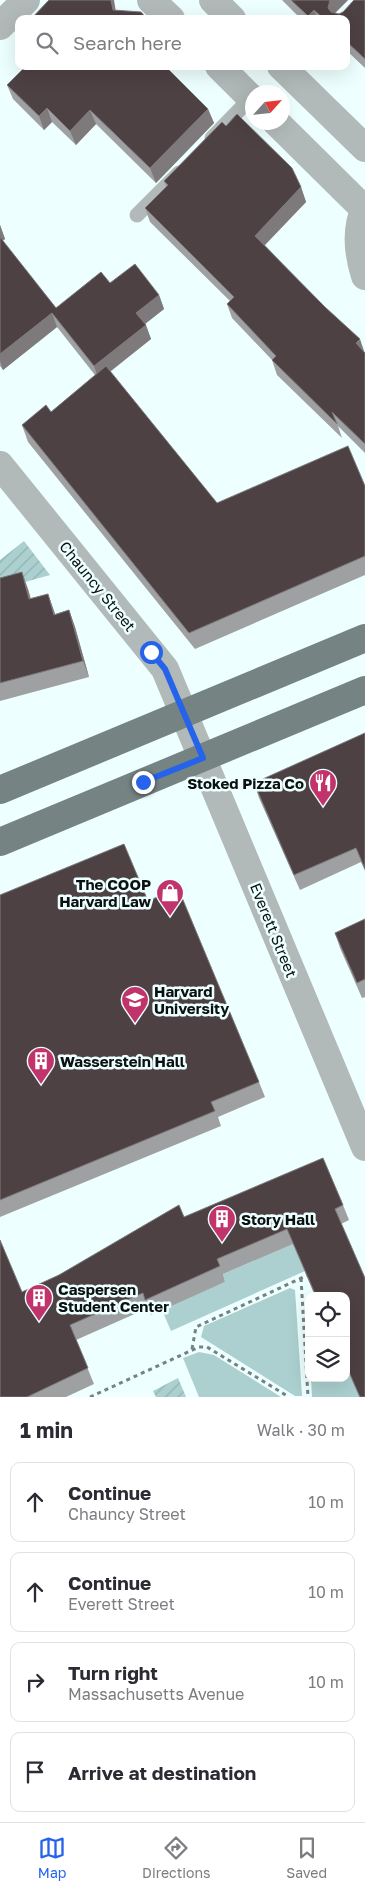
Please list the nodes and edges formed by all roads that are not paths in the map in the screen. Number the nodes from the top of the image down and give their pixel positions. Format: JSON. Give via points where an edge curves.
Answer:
{"nodes":[{"id":1,"x":26,"y":0,"type":"edge"},
{"id":2,"x":152,"y":0,"type":"edge"},
{"id":3,"x":213,"y":0,"type":"edge"},
{"id":4,"x":166,"y":15,"type":"edge"},
{"id":5,"x":228,"y":15,"type":"edge"},
{"id":6,"x":0,"y":26,"type":"edge"},
{"id":7,"x":223,"y":70,"type":"edge"},
{"id":8,"x":290,"y":70,"type":"edge"},
{"id":9,"x":245,"y":92,"type":"edge"},
{"id":10,"x":245,"y":106,"type":"edge"},
{"id":11,"x":284,"y":130,"type":"edge"},
{"id":12,"x":203,"y":148,"type":"edge"},
{"id":13,"x":365,"y":148,"type":"edge"},
{"id":14,"x":190,"y":161,"type":"edge"},
{"id":15,"x":365,"y":208,"type":"edge"},
{"id":16,"x":137,"y":215,"type":"dead end"},
{"id":17,"x":365,"y":276,"type":"edge"},
{"id":18,"x":0,"y":466,"type":"edge"},
{"id":19,"x":365,"y":638,"type":"edge"},
{"id":20,"x":365,"y":690,"type":"edge"},
{"id":21,"x":184,"y":714,"type":"junction"},
{"id":22,"x":203,"y":758,"type":"junction"},
{"id":23,"x":0,"y":790,"type":"edge"},
{"id":24,"x":0,"y":842,"type":"edge"},
{"id":25,"x":365,"y":1147,"type":"edge"}],
"edges":[{"from":1,"to":6,"type":"street"},
{"from":2,"to":4,"type":"street"},
{"from":3,"to":5,"type":"street"},
{"from":7,"to":9,"type":"street"},
{"from":8,"to":13,"type":"street"},
{"from":10,"to":12,"type":"lane"},
{"from":11,"to":15,"type":"street"},
{"from":14,"to":16,"type":"lane"},
{"from":15,"to":17,"type":"street","via":[[359,224],[359,243]]},
{"from":18,"to":21,"type":"street","name":"Chauncy Street","via":[[165,669]]},
{"from":19,"to":21,"type":"main road"},
{"from":20,"to":22,"type":"main road"},
{"from":21,"to":22,"type":"street","name":"Everett Street"},
{"from":21,"to":23,"type":"main road"},
{"from":22,"to":24,"type":"main road"},
{"from":22,"to":25,"type":"street","name":"Everett Street"}]}
